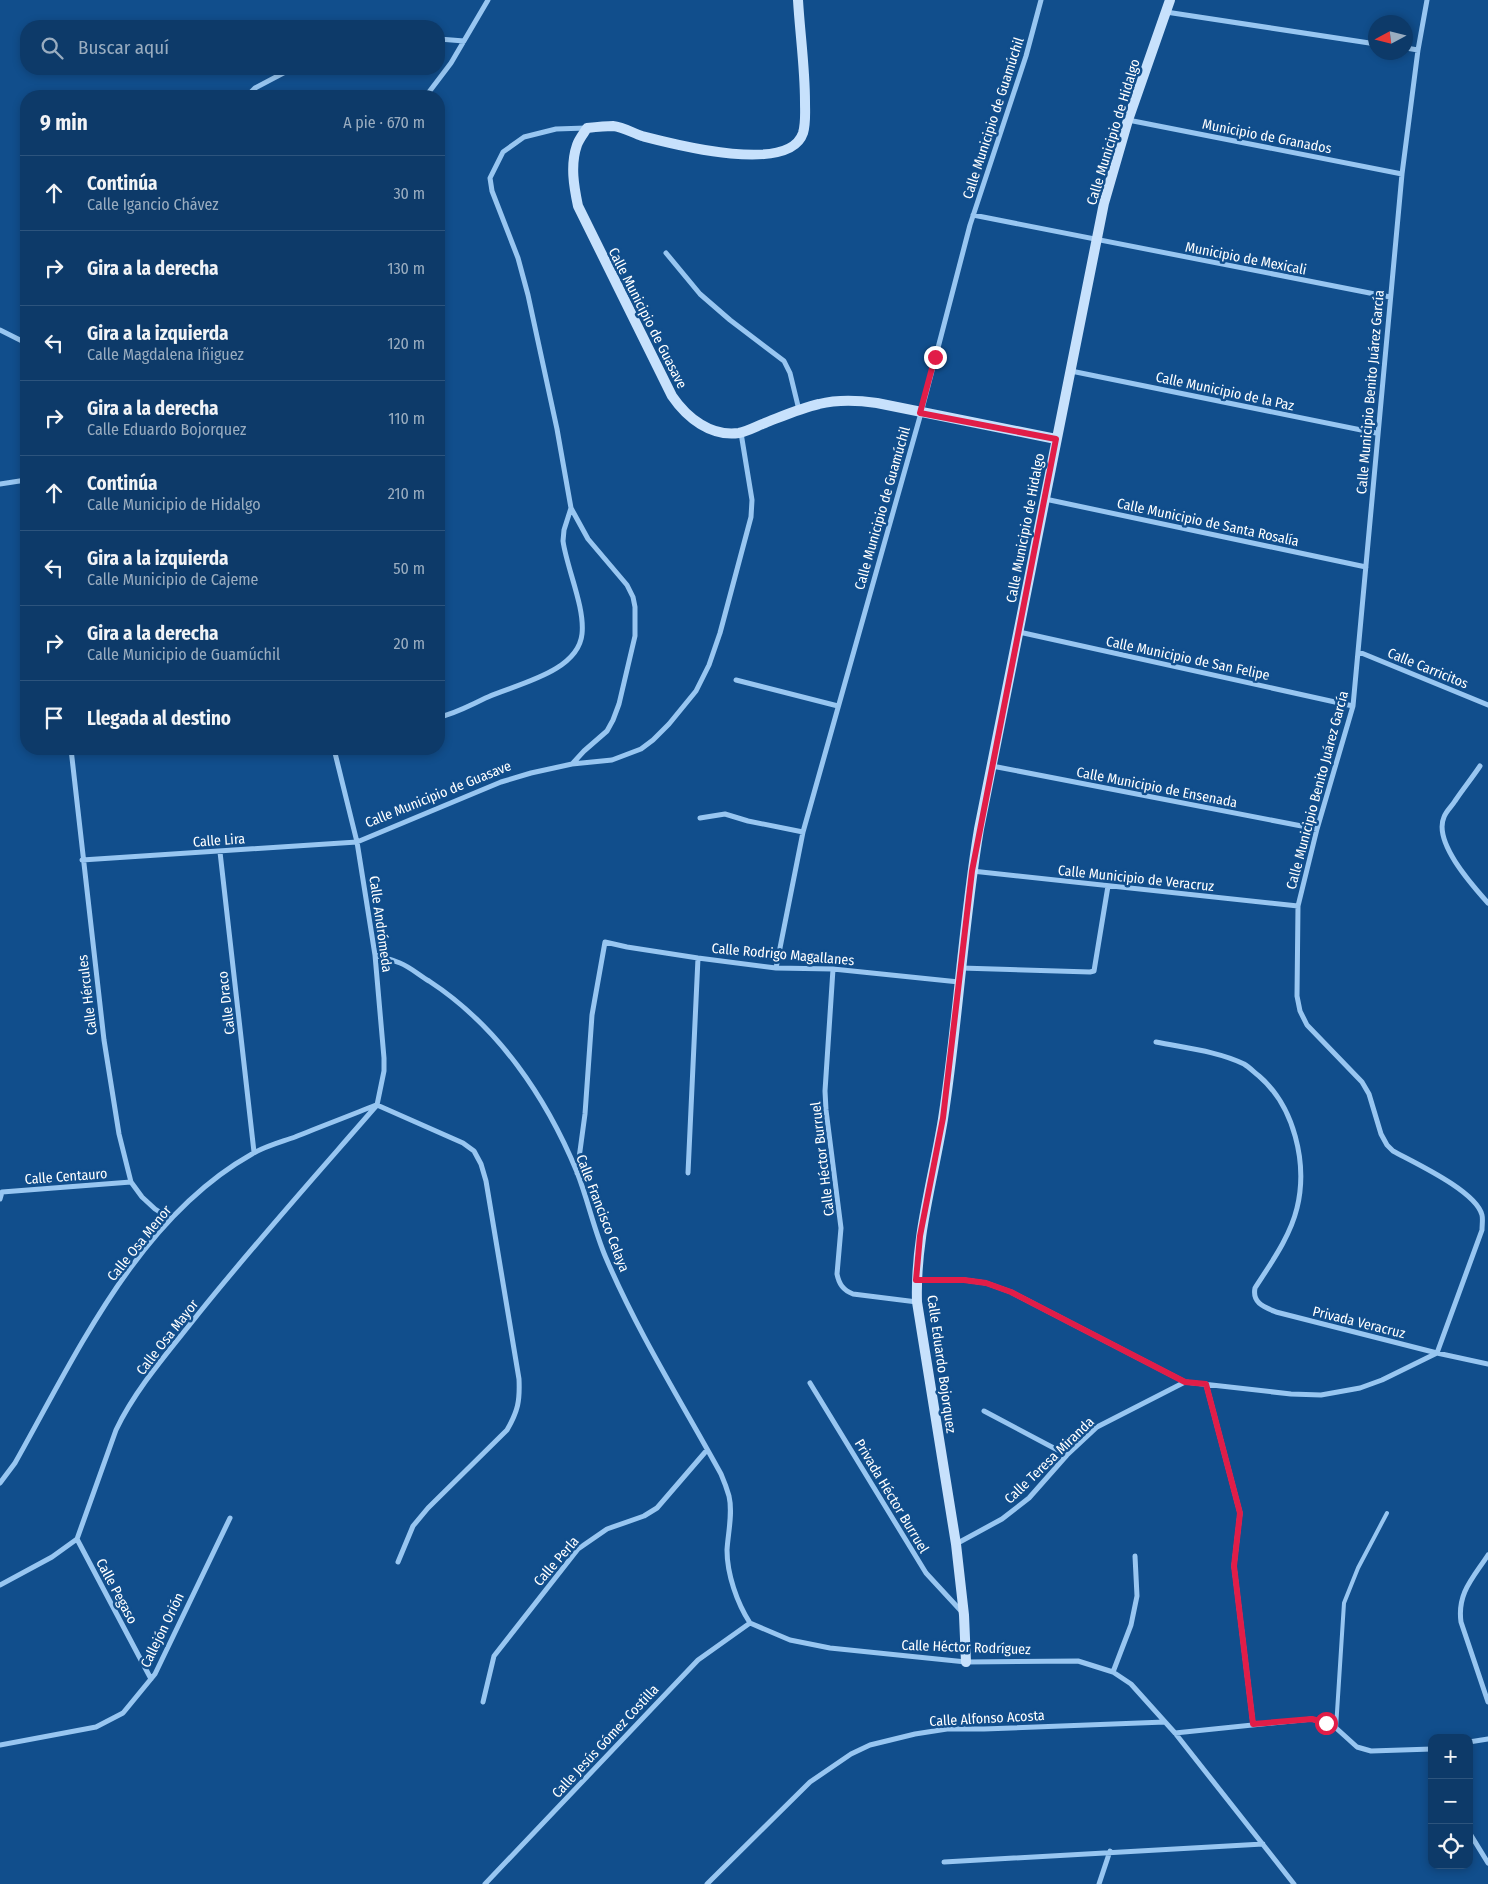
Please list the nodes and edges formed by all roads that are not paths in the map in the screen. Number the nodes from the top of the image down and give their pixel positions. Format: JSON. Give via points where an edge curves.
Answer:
{"nodes":[{"id":1,"x":488,"y":0,"type":"edge"},
{"id":2,"x":798,"y":0,"type":"edge"},
{"id":3,"x":1041,"y":0,"type":"edge"},
{"id":4,"x":1170,"y":0,"type":"edge"},
{"id":5,"x":1427,"y":0,"type":"edge"},
{"id":6,"x":1166,"y":12,"type":"junction"},
{"id":7,"x":445,"y":40,"type":"edge"},
{"id":8,"x":464,"y":42,"type":"junction"},
{"id":9,"x":1368,"y":43,"type":"edge"},
{"id":10,"x":1413,"y":49,"type":"edge"},
{"id":11,"x":1418,"y":50,"type":"junction"},
{"id":12,"x":445,"y":69,"type":"edge"},
{"id":13,"x":280,"y":75,"type":"edge"},
{"id":14,"x":441,"y":75,"type":"edge"},
{"id":15,"x":253,"y":90,"type":"edge"},
{"id":16,"x":430,"y":90,"type":"edge"},
{"id":17,"x":1128,"y":120,"type":"junction"},
{"id":18,"x":587,"y":128,"type":"junction"},
{"id":19,"x":1402,"y":174,"type":"junction"},
{"id":20,"x":974,"y":215,"type":"junction"},
{"id":21,"x":1097,"y":240,"type":"junction"},
{"id":22,"x":666,"y":252,"type":"dead end"},
{"id":23,"x":1390,"y":297,"type":"junction"},
{"id":24,"x":0,"y":330,"type":"edge"},
{"id":25,"x":20,"y":340,"type":"edge"},
{"id":26,"x":1070,"y":371,"type":"junction"},
{"id":27,"x":799,"y":410,"type":"junction"},
{"id":28,"x":920,"y":413,"type":"junction"},
{"id":29,"x":741,"y":432,"type":"junction"},
{"id":30,"x":1376,"y":433,"type":"junction"},
{"id":31,"x":1056,"y":439,"type":"junction"},
{"id":32,"x":20,"y":481,"type":"edge"},
{"id":33,"x":0,"y":484,"type":"edge"},
{"id":34,"x":1045,"y":499,"type":"junction"},
{"id":35,"x":571,"y":508,"type":"junction"},
{"id":36,"x":1366,"y":567,"type":"junction"},
{"id":37,"x":1018,"y":632,"type":"junction"},
{"id":38,"x":1359,"y":652,"type":"junction"},
{"id":39,"x":736,"y":680,"type":"dead end"},
{"id":40,"x":1488,"y":705,"type":"edge"},
{"id":41,"x":838,"y":706,"type":"junction"},
{"id":42,"x":1353,"y":706,"type":"junction"},
{"id":43,"x":445,"y":715,"type":"edge"},
{"id":44,"x":72,"y":755,"type":"edge"},
{"id":45,"x":336,"y":755,"type":"edge"},
{"id":46,"x":572,"y":764,"type":"junction"},
{"id":47,"x":992,"y":766,"type":"junction"},
{"id":48,"x":1480,"y":766,"type":"dead end"},
{"id":49,"x":700,"y":818,"type":"dead end"},
{"id":50,"x":1317,"y":829,"type":"junction"},
{"id":51,"x":803,"y":832,"type":"junction"},
{"id":52,"x":358,"y":842,"type":"junction"},
{"id":53,"x":220,"y":852,"type":"junction"},
{"id":54,"x":82,"y":860,"type":"junction"},
{"id":55,"x":972,"y":871,"type":"junction"},
{"id":56,"x":1108,"y":886,"type":"junction"},
{"id":57,"x":1488,"y":903,"type":"edge"},
{"id":58,"x":1298,"y":906,"type":"junction"},
{"id":59,"x":375,"y":954,"type":"junction"},
{"id":60,"x":698,"y":958,"type":"junction"},
{"id":61,"x":776,"y":968,"type":"junction"},
{"id":62,"x":961,"y":968,"type":"junction"},
{"id":63,"x":833,"y":969,"type":"junction"},
{"id":64,"x":959,"y":982,"type":"junction"},
{"id":65,"x":1156,"y":1042,"type":"dead end"},
{"id":66,"x":377,"y":1105,"type":"junction"},
{"id":67,"x":254,"y":1152,"type":"junction"},
{"id":68,"x":577,"y":1173,"type":"junction"},
{"id":69,"x":688,"y":1173,"type":"dead end"},
{"id":70,"x":132,"y":1182,"type":"junction"},
{"id":71,"x":1,"y":1189,"type":"edge"},
{"id":72,"x":0,"y":1199,"type":"edge"},
{"id":73,"x":171,"y":1219,"type":"junction"},
{"id":74,"x":916,"y":1280,"type":"junction"},
{"id":75,"x":917,"y":1302,"type":"junction"},
{"id":76,"x":1437,"y":1353,"type":"junction"},
{"id":77,"x":1488,"y":1364,"type":"edge"},
{"id":78,"x":1185,"y":1382,"type":"junction"},
{"id":79,"x":810,"y":1383,"type":"dead end"},
{"id":80,"x":1206,"y":1384,"type":"junction"},
{"id":81,"x":984,"y":1411,"type":"dead end"},
{"id":82,"x":707,"y":1450,"type":"junction"},
{"id":83,"x":1067,"y":1455,"type":"junction"},
{"id":84,"x":0,"y":1483,"type":"edge"},
{"id":85,"x":1387,"y":1513,"type":"dead end"},
{"id":86,"x":230,"y":1518,"type":"dead end"},
{"id":87,"x":77,"y":1539,"type":"junction"},
{"id":88,"x":956,"y":1544,"type":"junction"},
{"id":89,"x":1488,"y":1555,"type":"edge"},
{"id":90,"x":1135,"y":1556,"type":"dead end"},
{"id":91,"x":398,"y":1562,"type":"dead end"},
{"id":92,"x":0,"y":1585,"type":"edge"},
{"id":93,"x":964,"y":1614,"type":"junction"},
{"id":94,"x":750,"y":1623,"type":"junction"},
{"id":95,"x":966,"y":1662,"type":"junction"},
{"id":96,"x":1113,"y":1672,"type":"junction"},
{"id":97,"x":150,"y":1679,"type":"junction"},
{"id":98,"x":482,"y":1702,"type":"dead end"},
{"id":99,"x":1488,"y":1702,"type":"edge"},
{"id":100,"x":1165,"y":1722,"type":"junction"},
{"id":101,"x":1253,"y":1724,"type":"junction"},
{"id":102,"x":1336,"y":1728,"type":"junction"},
{"id":103,"x":1175,"y":1733,"type":"junction"},
{"id":104,"x":1488,"y":1738,"type":"edge"},
{"id":105,"x":1473,"y":1741,"type":"edge"},
{"id":106,"x":0,"y":1745,"type":"edge"},
{"id":107,"x":1428,"y":1749,"type":"edge"},
{"id":108,"x":1473,"y":1839,"type":"edge"},
{"id":109,"x":1263,"y":1844,"type":"junction"},
{"id":110,"x":1110,"y":1851,"type":"junction"},
{"id":111,"x":944,"y":1862,"type":"dead end"},
{"id":112,"x":1488,"y":1863,"type":"edge"},
{"id":113,"x":485,"y":1884,"type":"edge"},
{"id":114,"x":707,"y":1884,"type":"edge"},
{"id":115,"x":1099,"y":1884,"type":"edge"},
{"id":116,"x":1294,"y":1884,"type":"edge"}],
"edges":[{"from":1,"to":8,"type":"street"},
{"from":2,"to":18,"type":"street","via":[[805,118],[802,134],[794,145],[763,155],[697,150],[615,126]]},
{"from":3,"to":20,"type":"street","name":"Calle Municipio de Guamúchil"},
{"from":4,"to":6,"type":"street","name":"Calle Municipio de Hidalgo"},
{"from":5,"to":11,"type":"street","name":"Calle Municipio Benito Juárez García"},
{"from":6,"to":9,"type":"street"},
{"from":6,"to":17,"type":"street","name":"Calle Municipio de Hidalgo"},
{"from":7,"to":8,"type":"street"},
{"from":8,"to":12,"type":"street"},
{"from":10,"to":11,"type":"street"},
{"from":11,"to":19,"type":"street","name":"Calle Municipio Benito Juárez García"},
{"from":13,"to":15,"type":"street"},
{"from":14,"to":16,"type":"street"},
{"from":17,"to":19,"type":"street","name":"Municipio de Granados"},
{"from":17,"to":21,"type":"street","name":"Calle Municipio de Hidalgo"},
{"from":18,"to":29,"type":"street","name":"Calle Municipio de Guasave","via":[[577,145],[574,162],[578,206],[672,396],[680,409],[706,428]]},
{"from":18,"to":35,"type":"street","via":[[556,129],[524,137],[503,152],[490,178],[528,296],[558,429]]},
{"from":19,"to":23,"type":"street","name":"Calle Municipio Benito Juárez García"},
{"from":20,"to":21,"type":"street","name":"Municipio de Mexicali"},
{"from":20,"to":28,"type":"street","name":"Calle Municipio de Guamúchil"},
{"from":21,"to":23,"type":"street","name":"Municipio de Mexicali"},
{"from":21,"to":26,"type":"street","name":"Calle Municipio de Hidalgo"},
{"from":22,"to":27,"type":"street","via":[[700,294],[784,362]]},
{"from":23,"to":30,"type":"street","name":"Calle Municipio Benito Juárez García"},
{"from":24,"to":25,"type":"street"},
{"from":26,"to":30,"type":"street","name":"Calle Municipio de la Paz"},
{"from":26,"to":31,"type":"street","name":"Calle Municipio de Hidalgo"},
{"from":27,"to":28,"type":"street","via":[[838,400],[855,400]]},
{"from":27,"to":29,"type":"street"},
{"from":28,"to":31,"type":"street"},
{"from":28,"to":41,"type":"street","name":"Calle Municipio de Guamúchil"},
{"from":29,"to":46,"type":"street","name":"Calle Municipio de Guasave","via":[[752,500],[751,516],[710,665],[696,691],[669,724],[641,749],[612,760]]},
{"from":30,"to":36,"type":"street","name":"Calle Municipio Benito Juárez García"},
{"from":31,"to":34,"type":"street","name":"Calle Municipio de Hidalgo"},
{"from":32,"to":33,"type":"street"},
{"from":34,"to":36,"type":"street","name":"Calle Municipio de Santa Rosalía"},
{"from":34,"to":37,"type":"street","name":"Calle Municipio de Hidalgo"},
{"from":35,"to":43,"type":"street","via":[[563,541],[582,626],[579,648],[555,669]]},
{"from":35,"to":46,"type":"street","via":[[588,539],[627,585],[633,597],[636,618],[635,636],[613,720],[607,731]]},
{"from":36,"to":38,"type":"street","name":"Calle Municipio Benito Juárez García"},
{"from":37,"to":42,"type":"street","name":"Calle Municipio de San Felipe"},
{"from":37,"to":47,"type":"street","name":"Calle Municipio de Hidalgo"},
{"from":38,"to":40,"type":"street","name":"Calle Carricitos"},
{"from":38,"to":42,"type":"street","name":"Calle Municipio Benito Juárez García"},
{"from":39,"to":41,"type":"street"},
{"from":41,"to":51,"type":"street","name":"Calle Municipio de Guamúchil"},
{"from":42,"to":50,"type":"street","name":"Calle Municipio Benito Juárez García"},
{"from":44,"to":54,"type":"street","name":"Calle Hércules"},
{"from":45,"to":52,"type":"street","name":"Calle Andrómeda"},
{"from":46,"to":52,"type":"street","name":"Calle Municipio de Guasave","via":[[492,785]]},
{"from":47,"to":50,"type":"street","name":"Calle Municipio de Ensenada"},
{"from":47,"to":55,"type":"street","name":"Calle Municipio de Hidalgo"},
{"from":48,"to":57,"type":"street","via":[[1444,817],[1442,830],[1452,856]]},
{"from":49,"to":51,"type":"street","via":[[725,814]]},
{"from":50,"to":58,"type":"street","name":"Calle Municipio Benito Juárez García"},
{"from":51,"to":61,"type":"street","name":"Calle Municipio de Guamúchil"},
{"from":52,"to":53,"type":"street","name":"Calle Lira"},
{"from":52,"to":59,"type":"street","name":"Calle Andrómeda"},
{"from":53,"to":54,"type":"street","name":"Calle Lira"},
{"from":53,"to":67,"type":"street","name":"Calle Draco"},
{"from":54,"to":70,"type":"street","name":"Calle Hércules","via":[[104,1040],[119,1134]]},
{"from":55,"to":56,"type":"street","name":"Calle Municipio de Veracruz"},
{"from":55,"to":62,"type":"street","name":"Calle Municipio de Hidalgo"},
{"from":56,"to":58,"type":"street","name":"Calle Municipio de Veracruz"},
{"from":56,"to":62,"type":"street","via":[[1094,971]]},
{"from":58,"to":76,"type":"street","name":"Calle Municipio Benito Juárez García","via":[[1297,996],[1307,1025],[1362,1082],[1387,1145],[1471,1197],[1482,1214],[1482,1230]]},
{"from":59,"to":66,"type":"street","name":"Calle Andrómeda","via":[[384,1058]]},
{"from":59,"to":68,"type":"street","name":"Calle Francisco Celaya","via":[[401,963],[438,987],[501,1045],[555,1126]]},
{"from":60,"to":61,"type":"street","name":"Calle Rodrigo Magallanes"},
{"from":60,"to":68,"type":"street","name":"Calle Rodrigo Magallanes","via":[[606,942],[592,1015]]},
{"from":60,"to":69,"type":"street"},
{"from":61,"to":63,"type":"street","name":"Calle Rodrigo Magallanes"},
{"from":62,"to":64,"type":"street","name":"Calle Municipio de Hidalgo"},
{"from":63,"to":64,"type":"street","name":"Calle Rodrigo Magallanes"},
{"from":63,"to":75,"type":"street","name":"Calle Héctor Burruel","via":[[825,1091],[841,1228],[837,1274],[841,1286],[853,1294]]},
{"from":64,"to":74,"type":"street","name":"Calle Eduardo Bojorquez","via":[[943,1118],[920,1236]]},
{"from":65,"to":76,"type":"street","name":"Privada Veracruz","via":[[1227,1057],[1246,1065],[1280,1100],[1293,1126],[1300,1177],[1298,1207],[1289,1233],[1255,1288],[1257,1302],[1276,1312]]},
{"from":66,"to":67,"type":"street","name":"Calle Osa Menor"},
{"from":66,"to":87,"type":"street","name":"Calle Osa Mayor","via":[[221,1287],[147,1380],[116,1430]]},
{"from":66,"to":91,"type":"street","via":[[463,1143],[481,1164],[498,1250],[520,1399],[507,1430],[413,1526]]},
{"from":67,"to":73,"type":"street","name":"Calle Osa Menor","via":[[196,1193]]},
{"from":68,"to":82,"type":"street","name":"Calle Francisco Celaya","via":[[605,1257],[644,1337]]},
{"from":70,"to":71,"type":"street","name":"Calle Centauro"},
{"from":70,"to":73,"type":"street","name":"Calle Hércules","via":[[142,1197]]},
{"from":71,"to":72,"type":"street","name":"Calle Centauro"},
{"from":73,"to":84,"type":"street","name":"Calle Osa Menor","via":[[118,1285],[15,1463]]},
{"from":74,"to":75,"type":"street","name":"Calle Eduardo Bojorquez"},
{"from":74,"to":78,"type":"street","via":[[971,1281],[1011,1292]]},
{"from":75,"to":88,"type":"street","name":"Calle Eduardo Bojorquez"},
{"from":76,"to":77,"type":"street","name":"Privada Veracruz"},
{"from":76,"to":80,"type":"street","via":[[1382,1380],[1339,1393],[1291,1394]]},
{"from":78,"to":80,"type":"street"},
{"from":78,"to":83,"type":"street","name":"Calle Teresa Miranda","via":[[1097,1427]]},
{"from":79,"to":93,"type":"street","name":"Privada Héctor Burruel","via":[[926,1573]]},
{"from":80,"to":101,"type":"street","via":[[1240,1513],[1234,1566]]},
{"from":81,"to":83,"type":"street"},
{"from":82,"to":94,"type":"street","name":"Calle Francisco Celaya","via":[[721,1474],[729,1497],[729,1564],[738,1599]]},
{"from":82,"to":98,"type":"street","name":"Calle Perla","via":[[657,1508],[608,1529],[578,1549],[494,1656]]},
{"from":83,"to":88,"type":"street","name":"Calle Teresa Miranda","via":[[1029,1498],[1002,1519]]},
{"from":85,"to":102,"type":"lane","via":[[1344,1603]]},
{"from":86,"to":97,"type":"street","name":"Callejón Orión"},
{"from":87,"to":92,"type":"street","via":[[31,1570]]},
{"from":87,"to":97,"type":"street","name":"Calle Pegaso"},
{"from":88,"to":93,"type":"street","name":"Calle Eduardo Bojorquez"},
{"from":89,"to":99,"type":"street","via":[[1463,1594],[1460,1611]]},
{"from":90,"to":96,"type":"street","via":[[1136,1596],[1131,1625]]},
{"from":93,"to":95,"type":"street","name":"Calle Eduardo Bojorquez"},
{"from":94,"to":95,"type":"street","name":"Calle Héctor Rodríguez","via":[[790,1640],[830,1648]]},
{"from":94,"to":113,"type":"street","name":"Calle Jesús Gómez Costilla","via":[[698,1660]]},
{"from":95,"to":96,"type":"street","name":"Calle Héctor Rodríguez","via":[[1078,1661]]},
{"from":96,"to":100,"type":"street","name":"Calle Héctor Rodríguez","via":[[1131,1684]]},
{"from":97,"to":106,"type":"street","name":"Callejón Orión","via":[[123,1713],[96,1727]]},
{"from":100,"to":103,"type":"street"},
{"from":100,"to":114,"type":"street","name":"Calle Alfonso Acosta","via":[[947,1729],[870,1745],[810,1782]]},
{"from":101,"to":102,"type":"street","via":[[1312,1719]]},
{"from":101,"to":103,"type":"street"},
{"from":102,"to":107,"type":"street","via":[[1357,1747],[1371,1751]]},
{"from":103,"to":109,"type":"street"},
{"from":104,"to":105,"type":"street"},
{"from":108,"to":112,"type":"street"},
{"from":109,"to":110,"type":"street"},
{"from":109,"to":116,"type":"street"},
{"from":110,"to":111,"type":"street"},
{"from":110,"to":115,"type":"street"}]}
